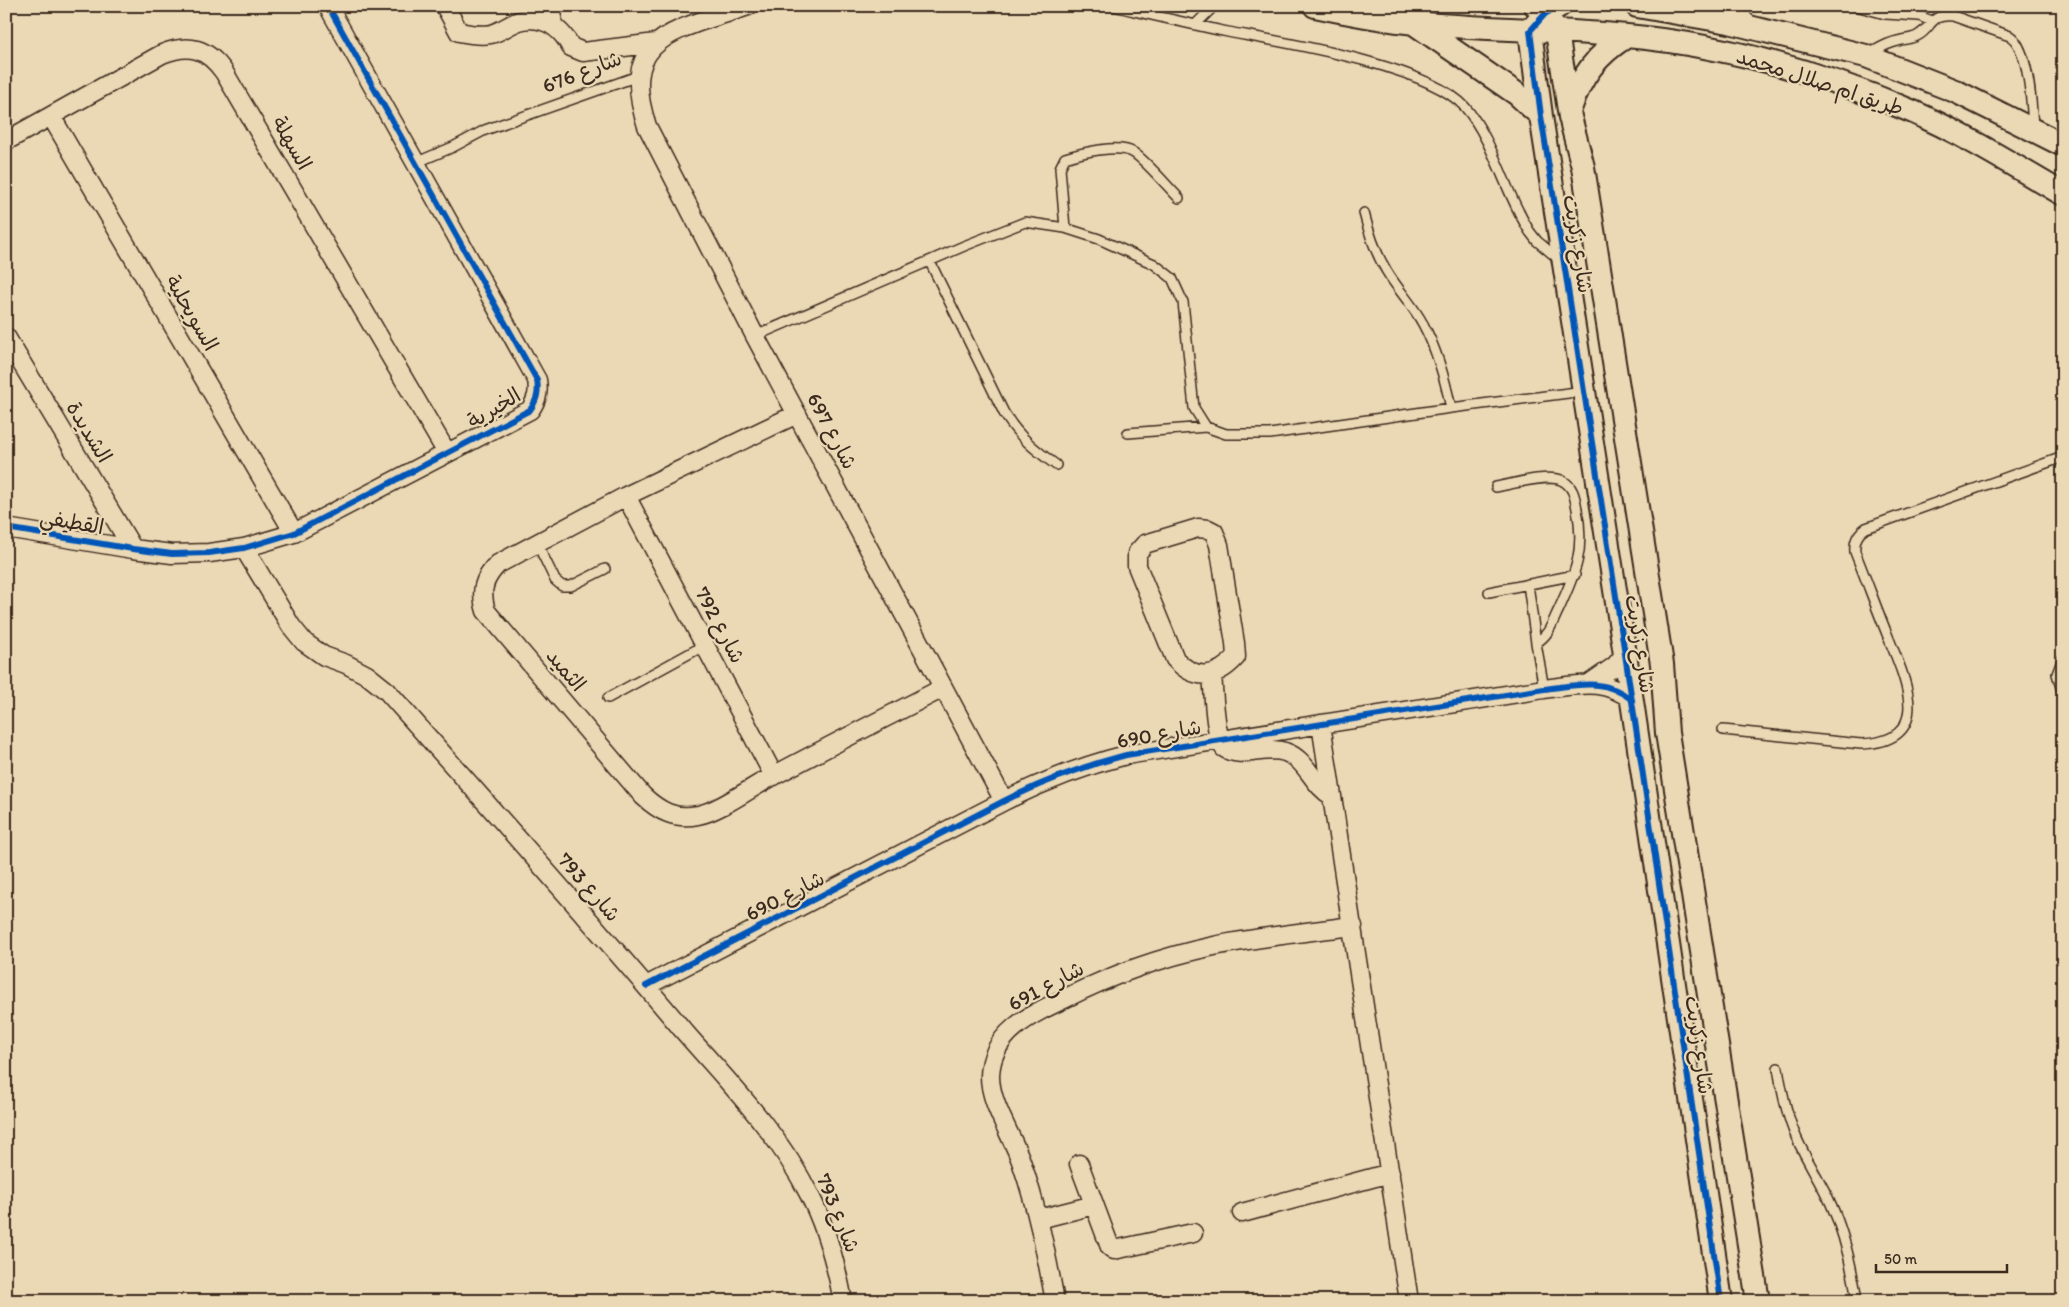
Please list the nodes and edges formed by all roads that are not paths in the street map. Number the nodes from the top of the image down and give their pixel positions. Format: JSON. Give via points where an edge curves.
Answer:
{"nodes":[{"id":1,"x":328,"y":6,"type":"edge"},
{"id":2,"x":445,"y":6,"type":"edge"},
{"id":3,"x":554,"y":6,"type":"edge"},
{"id":4,"x":748,"y":6,"type":"edge"},
{"id":5,"x":1113,"y":6,"type":"edge"},
{"id":6,"x":1214,"y":6,"type":"edge"},
{"id":7,"x":1315,"y":6,"type":"edge"},
{"id":8,"x":1637,"y":6,"type":"edge"},
{"id":9,"x":1731,"y":6,"type":"edge"},
{"id":10,"x":1856,"y":6,"type":"edge"},
{"id":11,"x":1549,"y":15,"type":"edge"},
{"id":12,"x":1932,"y":21,"type":"junction"},
{"id":13,"x":1414,"y":23,"type":"junction"},
{"id":14,"x":552,"y":24,"type":"junction"},
{"id":15,"x":1195,"y":25,"type":"junction"},
{"id":16,"x":1750,"y":27,"type":"junction"},
{"id":17,"x":1530,"y":31,"type":"junction"},
{"id":18,"x":1627,"y":36,"type":"junction"},
{"id":19,"x":656,"y":43,"type":"junction"},
{"id":20,"x":1866,"y":56,"type":"junction"},
{"id":21,"x":638,"y":76,"type":"junction"},
{"id":22,"x":1569,"y":112,"type":"junction"},
{"id":23,"x":51,"y":116,"type":"junction"},
{"id":24,"x":1541,"y":116,"type":"junction"},
{"id":25,"x":2033,"y":129,"type":"junction"},
{"id":26,"x":6,"y":141,"type":"edge"},
{"id":27,"x":2063,"y":145,"type":"edge"},
{"id":28,"x":415,"y":163,"type":"junction"},
{"id":29,"x":2063,"y":194,"type":"edge"},
{"id":30,"x":1179,"y":198,"type":"dead end"},
{"id":31,"x":1364,"y":213,"type":"dead end"},
{"id":32,"x":1065,"y":228,"type":"junction"},
{"id":33,"x":930,"y":262,"type":"junction"},
{"id":34,"x":1565,"y":264,"type":"junction"},
{"id":35,"x":2063,"y":290,"type":"edge"},
{"id":36,"x":2063,"y":307,"type":"edge"},
{"id":37,"x":755,"y":336,"type":"junction"},
{"id":38,"x":6,"y":337,"type":"edge"},
{"id":39,"x":1584,"y":391,"type":"junction"},
{"id":40,"x":1451,"y":408,"type":"junction"},
{"id":41,"x":797,"y":414,"type":"junction"},
{"id":42,"x":1206,"y":427,"type":"junction"},
{"id":43,"x":1128,"y":433,"type":"dead end"},
{"id":44,"x":447,"y":453,"type":"junction"},
{"id":45,"x":2063,"y":457,"type":"edge"},
{"id":46,"x":1056,"y":465,"type":"dead end"},
{"id":47,"x":1496,"y":487,"type":"dead end"},
{"id":48,"x":626,"y":496,"type":"junction"},
{"id":49,"x":6,"y":528,"type":"edge"},
{"id":50,"x":294,"y":533,"type":"junction"},
{"id":51,"x":537,"y":544,"type":"junction"},
{"id":52,"x":244,"y":548,"type":"junction"},
{"id":53,"x":133,"y":549,"type":"junction"},
{"id":54,"x":605,"y":569,"type":"dead end"},
{"id":55,"x":1575,"y":575,"type":"junction"},
{"id":56,"x":1528,"y":584,"type":"junction"},
{"id":57,"x":1490,"y":592,"type":"dead end"},
{"id":58,"x":1536,"y":643,"type":"junction"},
{"id":59,"x":705,"y":645,"type":"junction"},
{"id":60,"x":1626,"y":654,"type":"junction"},
{"id":61,"x":2063,"y":658,"type":"edge"},
{"id":62,"x":1212,"y":675,"type":"junction"},
{"id":63,"x":1589,"y":684,"type":"junction"},
{"id":64,"x":943,"y":688,"type":"junction"},
{"id":65,"x":1544,"y":689,"type":"junction"},
{"id":66,"x":2063,"y":694,"type":"edge"},
{"id":67,"x":608,"y":698,"type":"dead end"},
{"id":68,"x":1632,"y":700,"type":"junction"},
{"id":69,"x":1321,"y":724,"type":"junction"},
{"id":70,"x":1723,"y":730,"type":"dead end"},
{"id":71,"x":1220,"y":740,"type":"junction"},
{"id":72,"x":774,"y":776,"type":"junction"},
{"id":73,"x":1332,"y":796,"type":"junction"},
{"id":74,"x":1004,"y":801,"type":"junction"},
{"id":75,"x":1352,"y":926,"type":"junction"},
{"id":76,"x":646,"y":986,"type":"junction"},
{"id":77,"x":1778,"y":1068,"type":"dead end"},
{"id":78,"x":1079,"y":1164,"type":"dead end"},
{"id":79,"x":1390,"y":1174,"type":"junction"},
{"id":80,"x":1094,"y":1205,"type":"junction"},
{"id":81,"x":1242,"y":1213,"type":"dead end"},
{"id":82,"x":1039,"y":1219,"type":"junction"},
{"id":83,"x":1193,"y":1233,"type":"dead end"},
{"id":84,"x":843,"y":1301,"type":"edge"},
{"id":85,"x":1055,"y":1301,"type":"edge"},
{"id":86,"x":1409,"y":1301,"type":"edge"},
{"id":87,"x":1721,"y":1301,"type":"edge"},
{"id":88,"x":1758,"y":1301,"type":"edge"},
{"id":89,"x":1857,"y":1301,"type":"edge"}],
"edges":[{"from":1,"to":28,"type":"street","name":"الخيرية"},
{"from":2,"to":14,"type":"street","via":[[459,32],[492,34],[521,20],[541,20]]},
{"from":3,"to":14,"type":"street"},
{"from":4,"to":19,"type":"street","name":"شارع 676","via":[[684,29]]},
{"from":5,"to":15,"type":"lane"},
{"from":6,"to":15,"type":"lane"},
{"from":7,"to":13,"type":"street","name":"طريق ام صلال محمد"},
{"from":8,"to":16,"type":"street","name":"طريق ام صلال محمد"},
{"from":9,"to":16,"type":"street"},
{"from":10,"to":12,"type":"lane"},
{"from":11,"to":17,"type":"street","name":"طريق ام صلال محمد"},
{"from":11,"to":18,"type":"street","name":"طريق ام صلال محمد"},
{"from":11,"to":22,"type":"street","name":"شارع زكريت"},
{"from":12,"to":20,"type":"lane","via":[[1922,33],[1890,43]]},
{"from":12,"to":25,"type":"lane","via":[[1953,16],[2010,36],[2018,42],[2030,90]]},
{"from":13,"to":17,"type":"street","name":"طريق ام صلال محمد"},
{"from":13,"to":24,"type":"street","via":[[1522,98]]},
{"from":14,"to":19,"type":"street","via":[[564,34],[571,47],[583,52]]},
{"from":15,"to":34,"type":"lane","via":[[1362,61],[1399,72],[1445,92],[1463,106],[1477,124],[1530,232]]},
{"from":16,"to":20,"type":"street","name":"طريق ام صلال محمد"},
{"from":17,"to":24,"type":"street","name":"شارع زكريت"},
{"from":18,"to":22,"type":"street","via":[[1603,53],[1586,72]]},
{"from":18,"to":29,"type":"street","name":"طريق ام صلال محمد","via":[[1748,57],[1868,94],[1913,112],[1996,154]]},
{"from":19,"to":21,"type":"street","name":"شارع 676","via":[[647,53]]},
{"from":20,"to":25,"type":"street","name":"طريق ام صلال محمد","via":[[1955,91]]},
{"from":21,"to":28,"type":"lane","name":"شارع 676","via":[[485,130]]},
{"from":21,"to":37,"type":"street","name":"شارع 697","via":[[647,126]]},
{"from":22,"to":88,"type":"street","name":"شارع زكريت","via":[[1583,167],[1659,645],[1667,733]]},
{"from":23,"to":26,"type":"street","name":"السهلة"},
{"from":23,"to":44,"type":"street","name":"السهلة","via":[[175,48],[204,52],[216,60]]},
{"from":23,"to":50,"type":"street","name":"السويحلية"},
{"from":24,"to":34,"type":"street","name":"شارع زكريت"},
{"from":25,"to":27,"type":"street","name":"طريق ام صلال محمد"},
{"from":28,"to":44,"type":"street","name":"الخيرية","via":[[537,380],[536,402],[530,410]]},
{"from":30,"to":32,"type":"lane","via":[[1133,152],[1107,149],[1078,154],[1065,158],[1060,168]]},
{"from":31,"to":40,"type":"lane","via":[[1386,271],[1412,305],[1433,344]]},
{"from":32,"to":33,"type":"lane","via":[[1024,222]]},
{"from":32,"to":42,"type":"lane","via":[[1099,239],[1154,264],[1172,278],[1183,302],[1194,408]]},
{"from":33,"to":37,"type":"lane"},
{"from":33,"to":46,"type":"lane","via":[[1004,413],[1017,433]]},
{"from":34,"to":39,"type":"street","name":"شارع زكريت"},
{"from":35,"to":36,"type":"lane"},
{"from":37,"to":41,"type":"street","name":"شارع 697"},
{"from":38,"to":53,"type":"street","name":"الشديدة"},
{"from":39,"to":40,"type":"lane"},
{"from":39,"to":60,"type":"street","name":"شارع زكريت"},
{"from":40,"to":42,"type":"lane","via":[[1270,434],[1226,434]]},
{"from":41,"to":48,"type":"street","name":"الثميد"},
{"from":41,"to":64,"type":"street","name":"شارع 697"},
{"from":42,"to":43,"type":"lane"},
{"from":44,"to":50,"type":"street","name":"الخيرية"},
{"from":45,"to":70,"type":"lane","via":[[1866,528],[1858,535],[1855,552],[1907,685],[1909,711],[1899,733],[1876,744],[1862,744]]},
{"from":47,"to":55,"type":"lane","via":[[1553,478],[1569,486],[1575,498],[1580,525]]},
{"from":48,"to":51,"type":"street","name":"الثميد"},
{"from":48,"to":59,"type":"street","name":"شارع 792"},
{"from":49,"to":53,"type":"street","name":"القطيفي"},
{"from":50,"to":52,"type":"street","name":"الخيرية"},
{"from":51,"to":54,"type":"lane","via":[[555,580],[562,586],[571,586]]},
{"from":51,"to":72,"type":"street","name":"الثميد","via":[[498,564],[489,573],[483,585],[486,611],[654,807],[684,817],[699,815]]},
{"from":52,"to":53,"type":"street","name":"الخيرية","via":[[172,554]]},
{"from":52,"to":76,"type":"street","name":"شارع 793","via":[[304,642],[324,656],[368,675],[387,691]]},
{"from":55,"to":56,"type":"lane"},
{"from":55,"to":58,"type":"lane","via":[[1546,637]]},
{"from":56,"to":57,"type":"lane"},
{"from":56,"to":58,"type":"lane"},
{"from":58,"to":65,"type":"lane"},
{"from":59,"to":67,"type":"lane"},
{"from":59,"to":72,"type":"street","name":"شارع 792"},
{"from":60,"to":63,"type":"street","name":"شارع 690"},
{"from":60,"to":68,"type":"street","name":"شارع زكريت"},
{"from":61,"to":66,"type":"lane","via":[[2057,674]]},
{"from":62,"to":62,"type":"street","via":[[1227,667],[1236,657],[1235,643],[1219,545],[1214,532],[1198,528],[1145,544],[1137,553],[1137,566],[1175,659],[1184,669]]},
{"from":62,"to":71,"type":"street"},
{"from":63,"to":65,"type":"street","name":"شارع 690"},
{"from":63,"to":68,"type":"street","name":"شارع 690","via":[[1612,687]]},
{"from":64,"to":72,"type":"street","name":"الثميد"},
{"from":64,"to":74,"type":"street","name":"شارع 697"},
{"from":65,"to":69,"type":"street","name":"شارع 690"},
{"from":68,"to":87,"type":"street","name":"شارع زكريت"},
{"from":69,"to":71,"type":"street","name":"شارع 690"},
{"from":69,"to":73,"type":"street"},
{"from":71,"to":73,"type":"street","via":[[1224,748],[1232,752],[1272,749],[1287,752],[1303,764],[1321,789]]},
{"from":71,"to":74,"type":"street","name":"شارع 690","via":[[1090,764],[1046,780]]},
{"from":73,"to":75,"type":"street"},
{"from":74,"to":76,"type":"street","name":"شارع 690"},
{"from":75,"to":79,"type":"street"},
{"from":75,"to":82,"type":"street","name":"شارع 691","via":[[1246,940],[1147,964],[1084,989],[1014,1026],[994,1054],[992,1089],[1021,1159]]},
{"from":76,"to":84,"type":"street","name":"شارع 793","via":[[774,1137],[794,1166],[827,1236]]},
{"from":77,"to":89,"type":"lane","via":[[1796,1138],[1841,1228]]},
{"from":78,"to":80,"type":"street"},
{"from":79,"to":81,"type":"street"},
{"from":79,"to":86,"type":"street"},
{"from":80,"to":82,"type":"street"},
{"from":80,"to":83,"type":"street","via":[[1110,1248],[1114,1250]]},
{"from":82,"to":85,"type":"street","name":"شارع 691"}]}
